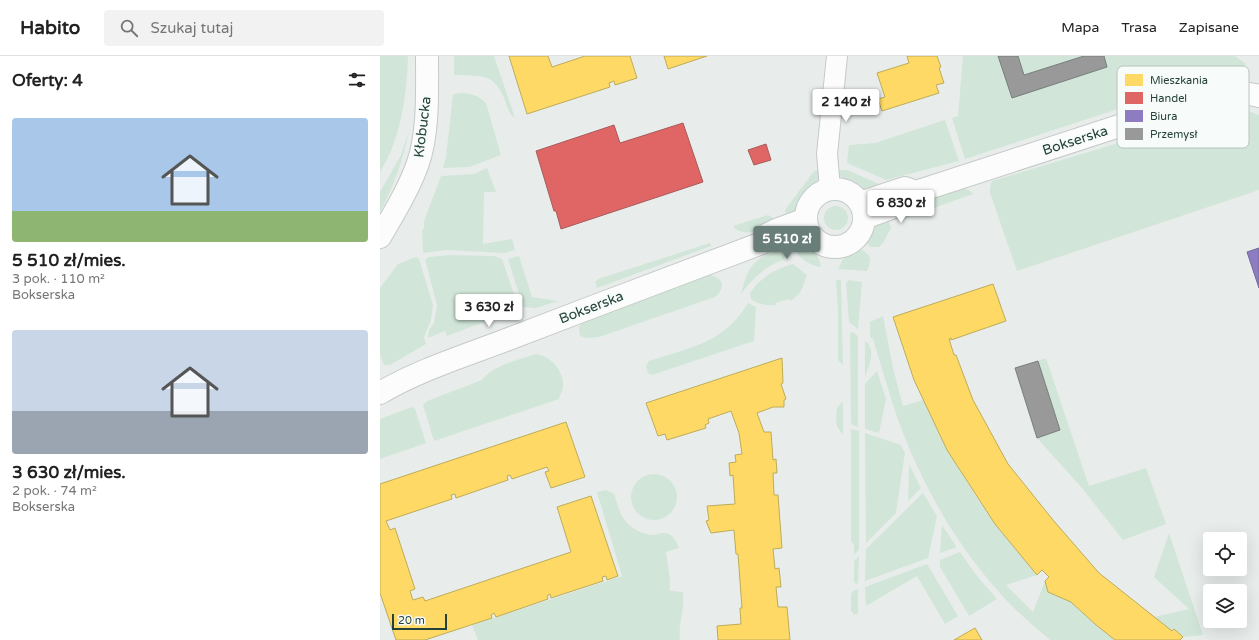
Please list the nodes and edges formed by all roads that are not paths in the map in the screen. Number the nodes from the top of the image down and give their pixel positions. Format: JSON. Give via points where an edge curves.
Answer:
{"nodes":[{"id":1,"x":427,"y":56,"type":"edge"},
{"id":2,"x":837,"y":56,"type":"edge"},
{"id":3,"x":1249,"y":93,"type":"edge"},
{"id":4,"x":1259,"y":96,"type":"edge"},
{"id":5,"x":1117,"y":127,"type":"edge"},
{"id":6,"x":830,"y":189,"type":"junction"},
{"id":7,"x":862,"y":211,"type":"junction"},
{"id":8,"x":809,"y":227,"type":"junction"},
{"id":9,"x":380,"y":237,"type":"edge"},
{"id":10,"x":389,"y":384,"type":"edge"},
{"id":11,"x":380,"y":393,"type":"edge"}],
"edges":[{"from":1,"to":9,"type":"street","name":"Kłobucka","via":[[427,104],[418,163]]},
{"from":2,"to":6,"type":"street","via":[[827,154]]},
{"from":3,"to":4,"type":"street","name":"Bokserska"},
{"from":5,"to":7,"type":"street","name":"Bokserska","via":[[916,192],[903,204]]},
{"from":6,"to":7,"type":"street","via":[[846,191],[854,196]]},
{"from":6,"to":8,"type":"street","via":[[814,197],[810,204],[807,211]]},
{"from":7,"to":8,"type":"street","via":[[862,228],[856,238],[841,246],[824,244],[817,240]]},
{"from":8,"to":10,"type":"street","name":"Bokserska","via":[[773,246],[762,243]]},
{"from":10,"to":11,"type":"street","name":"Bokserska"}]}
